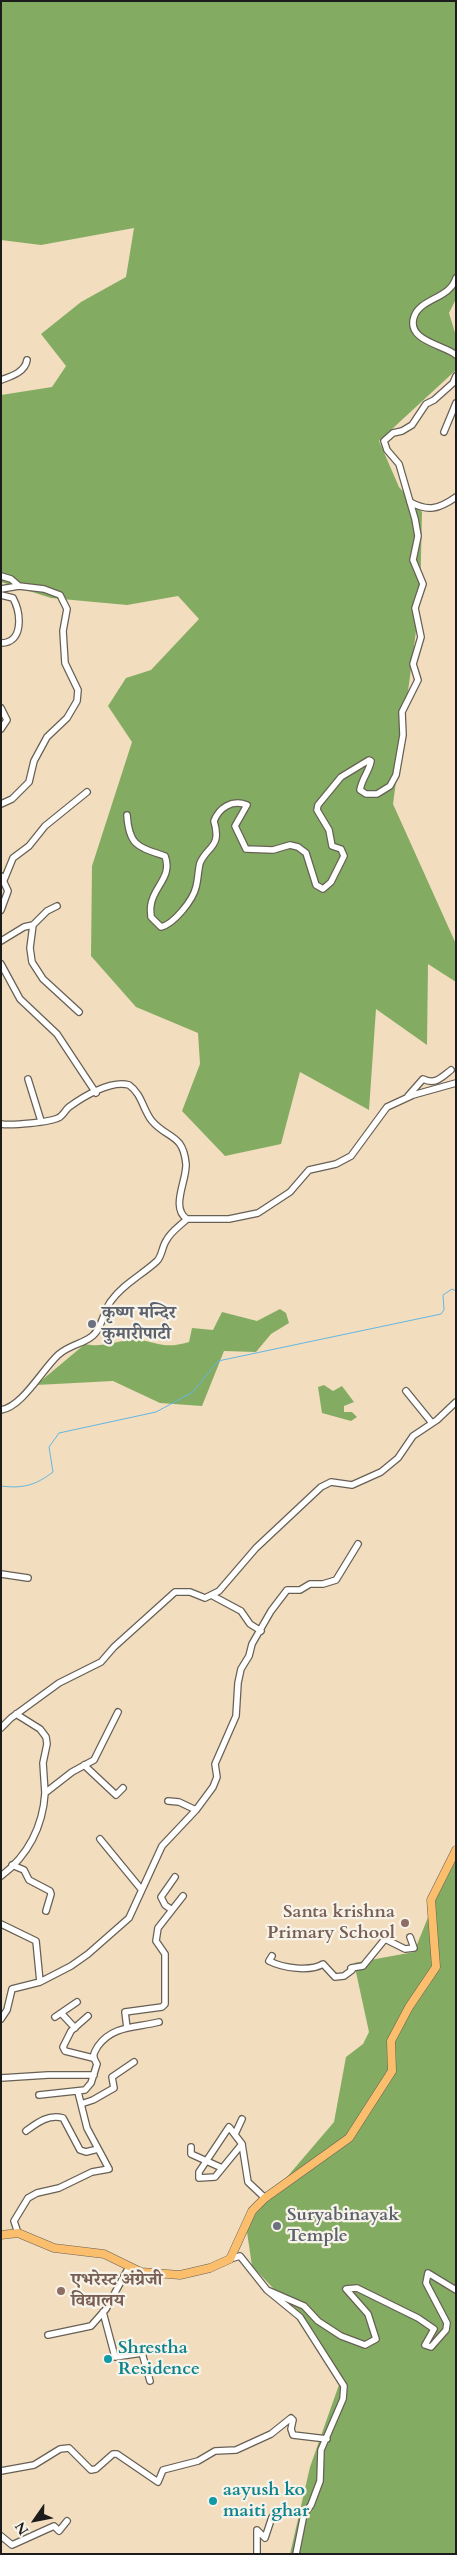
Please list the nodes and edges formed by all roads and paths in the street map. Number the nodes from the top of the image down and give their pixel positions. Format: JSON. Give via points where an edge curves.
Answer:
{"nodes":[{"id":1,"x":456,"y":278,"type":"edge"},
{"id":2,"x":456,"y":355,"type":"edge"},
{"id":3,"x":27,"y":360,"type":"dead end"},
{"id":4,"x":456,"y":376,"type":"edge"},
{"id":5,"x":1,"y":380,"type":"edge"},
{"id":6,"x":456,"y":403,"type":"edge"},
{"id":7,"x":444,"y":432,"type":"dead end"},
{"id":8,"x":456,"y":498,"type":"edge"},
{"id":9,"x":410,"y":502,"type":"junction"},
{"id":10,"x":1,"y":576,"type":"edge"},
{"id":11,"x":19,"y":586,"type":"junction"},
{"id":12,"x":1,"y":589,"type":"edge"},
{"id":13,"x":1,"y":595,"type":"edge"},
{"id":14,"x":1,"y":643,"type":"edge"},
{"id":15,"x":1,"y":708,"type":"edge"},
{"id":16,"x":1,"y":730,"type":"edge"},
{"id":17,"x":87,"y":792,"type":"dead end"},
{"id":18,"x":1,"y":804,"type":"edge"},
{"id":19,"x":127,"y":815,"type":"dead end"},
{"id":20,"x":2,"y":878,"type":"edge"},
{"id":21,"x":57,"y":906,"type":"dead end"},
{"id":22,"x":1,"y":910,"type":"edge"},
{"id":23,"x":33,"y":925,"type":"junction"},
{"id":24,"x":1,"y":941,"type":"edge"},
{"id":25,"x":1,"y":964,"type":"edge"},
{"id":26,"x":79,"y":1012,"type":"dead end"},
{"id":27,"x":451,"y":1070,"type":"dead end"},
{"id":28,"x":28,"y":1079,"type":"dead end"},
{"id":29,"x":456,"y":1083,"type":"edge"},
{"id":30,"x":96,"y":1093,"type":"junction"},
{"id":31,"x":406,"y":1098,"type":"junction"},
{"id":32,"x":41,"y":1120,"type":"junction"},
{"id":33,"x":1,"y":1124,"type":"edge"},
{"id":34,"x":187,"y":1219,"type":"junction"},
{"id":35,"x":406,"y":1391,"type":"dead end"},
{"id":36,"x":456,"y":1402,"type":"edge"},
{"id":37,"x":1,"y":1410,"type":"edge"},
{"id":38,"x":432,"y":1423,"type":"junction"},
{"id":39,"x":358,"y":1544,"type":"dead end"},
{"id":40,"x":1,"y":1574,"type":"edge"},
{"id":41,"x":28,"y":1578,"type":"dead end"},
{"id":42,"x":213,"y":1596,"type":"junction"},
{"id":43,"x":261,"y":1631,"type":"junction"},
{"id":44,"x":118,"y":1712,"type":"dead end"},
{"id":45,"x":16,"y":1714,"type":"junction"},
{"id":46,"x":1,"y":1728,"type":"edge"},
{"id":47,"x":84,"y":1765,"type":"junction"},
{"id":48,"x":123,"y":1788,"type":"dead end"},
{"id":49,"x":45,"y":1793,"type":"junction"},
{"id":50,"x":168,"y":1801,"type":"dead end"},
{"id":51,"x":196,"y":1810,"type":"junction"},
{"id":52,"x":100,"y":1840,"type":"dead end"},
{"id":53,"x":456,"y":1850,"type":"edge"},
{"id":54,"x":12,"y":1865,"type":"junction"},
{"id":55,"x":1,"y":1876,"type":"edge"},
{"id":56,"x":176,"y":1877,"type":"dead end"},
{"id":57,"x":141,"y":1889,"type":"junction"},
{"id":58,"x":183,"y":1896,"type":"dead end"},
{"id":59,"x":172,"y":1910,"type":"junction"},
{"id":60,"x":46,"y":1911,"type":"dead end"},
{"id":61,"x":1,"y":1924,"type":"edge"},
{"id":62,"x":410,"y":1937,"type":"dead end"},
{"id":63,"x":272,"y":1956,"type":"dead end"},
{"id":64,"x":40,"y":1982,"type":"junction"},
{"id":65,"x":77,"y":2002,"type":"dead end"},
{"id":66,"x":61,"y":2012,"type":"junction"},
{"id":67,"x":88,"y":2016,"type":"dead end"},
{"id":68,"x":55,"y":2017,"type":"dead end"},
{"id":69,"x":1,"y":2019,"type":"edge"},
{"id":70,"x":159,"y":2022,"type":"dead end"},
{"id":71,"x":74,"y":2028,"type":"junction"},
{"id":72,"x":127,"y":2028,"type":"junction"},
{"id":73,"x":93,"y":2058,"type":"junction"},
{"id":74,"x":134,"y":2062,"type":"dead end"},
{"id":75,"x":94,"y":2075,"type":"junction"},
{"id":76,"x":1,"y":2078,"type":"edge"},
{"id":77,"x":78,"y":2092,"type":"junction"},
{"id":78,"x":39,"y":2095,"type":"dead end"},
{"id":79,"x":81,"y":2104,"type":"junction"},
{"id":80,"x":242,"y":2119,"type":"dead end"},
{"id":81,"x":26,"y":2130,"type":"dead end"},
{"id":82,"x":234,"y":2134,"type":"junction"},
{"id":83,"x":242,"y":2144,"type":"junction"},
{"id":84,"x":191,"y":2146,"type":"dead end"},
{"id":85,"x":98,"y":2149,"type":"junction"},
{"id":86,"x":207,"y":2160,"type":"junction"},
{"id":87,"x":222,"y":2168,"type":"junction"},
{"id":88,"x":265,"y":2198,"type":"junction"},
{"id":89,"x":18,"y":2233,"type":"junction"},
{"id":90,"x":1,"y":2235,"type":"edge"},
{"id":91,"x":230,"y":2259,"type":"junction"},
{"id":92,"x":129,"y":2267,"type":"junction"},
{"id":93,"x":267,"y":2290,"type":"junction"},
{"id":94,"x":456,"y":2290,"type":"edge"},
{"id":95,"x":103,"y":2312,"type":"junction"},
{"id":96,"x":48,"y":2335,"type":"dead end"},
{"id":97,"x":150,"y":2381,"type":"dead end"},
{"id":98,"x":327,"y":2439,"type":"junction"},
{"id":99,"x":1,"y":2471,"type":"edge"},
{"id":100,"x":272,"y":2517,"type":"dead end"},
{"id":101,"x":67,"y":2521,"type":"dead end"},
{"id":102,"x":1,"y":2536,"type":"edge"},
{"id":103,"x":257,"y":2554,"type":"edge"},
{"id":104,"x":296,"y":2554,"type":"edge"}],
"edges":[{"from":1,"to":2,"type":"street","via":[[450,289],[415,313],[412,322],[414,330],[432,346]]},
{"from":3,"to":5,"type":"street","via":[[20,371]]},
{"from":4,"to":9,"type":"street","via":[[453,383],[426,404],[412,425],[384,441],[387,450],[400,464]]},
{"from":6,"to":7,"type":"street"},
{"from":8,"to":9,"type":"street","via":[[423,510]]},
{"from":9,"to":19,"type":"street","via":[[418,536],[413,560],[423,584],[415,608],[421,637],[412,664],[418,680],[402,712],[404,735],[396,775],[390,786],[377,794],[366,794],[360,790],[362,780],[370,770],[372,761],[369,760],[341,777],[318,805],[317,810],[329,830],[332,846],[341,849],[344,856],[331,882],[323,889],[316,885],[306,853],[298,847],[246,849],[235,826],[247,805],[240,802],[218,810],[214,821],[217,832],[212,849],[201,862],[196,890],[177,918],[170,925],[161,927],[152,917],[150,904],[165,878],[168,863],[165,856],[138,847],[128,834]]},
{"from":10,"to":11,"type":"street","via":[[12,578]]},
{"from":11,"to":12,"type":"street"},
{"from":11,"to":18,"type":"street","via":[[60,594],[67,608],[63,631],[65,662],[78,690],[77,701],[67,718],[47,738],[34,761],[29,782],[12,799]]},
{"from":13,"to":14,"type":"street","via":[[13,598],[19,623],[18,634],[12,641]]},
{"from":15,"to":16,"type":"street","via":[[7,720]]},
{"from":17,"to":20,"type":"street","via":[[45,826],[29,846],[13,858]]},
{"from":20,"to":22,"type":"street","via":[[8,891]]},
{"from":21,"to":23,"type":"street"},
{"from":23,"to":24,"type":"street"},
{"from":23,"to":26,"type":"street","via":[[32,962],[43,979]]},
{"from":25,"to":30,"type":"street","via":[[20,999],[57,1034]]},
{"from":27,"to":31,"type":"street","via":[[437,1081],[423,1079]]},
{"from":28,"to":32,"type":"street"},
{"from":29,"to":31,"type":"street"},
{"from":30,"to":32,"type":"street","via":[[71,1106],[57,1119]]},
{"from":30,"to":34,"type":"street","via":[[114,1085],[130,1085],[152,1122],[177,1140],[186,1166],[180,1208]]},
{"from":31,"to":34,"type":"street","via":[[387,1107],[351,1156],[336,1164],[309,1170],[290,1192],[264,1210],[229,1219]]},
{"from":32,"to":33,"type":"street","via":[[16,1126]]},
{"from":34,"to":37,"type":"street","via":[[167,1239],[158,1260],[116,1295],[92,1337],[57,1356],[24,1397]]},
{"from":35,"to":38,"type":"street"},
{"from":36,"to":38,"type":"street"},
{"from":38,"to":42,"type":"street","via":[[413,1436],[398,1458],[380,1472],[352,1485],[331,1482],[317,1490],[256,1548]]},
{"from":39,"to":43,"type":"street","via":[[336,1580],[310,1584],[300,1590],[287,1590]]},
{"from":40,"to":41,"type":"street"},
{"from":42,"to":43,"type":"street","via":[[241,1610],[250,1624]]},
{"from":42,"to":45,"type":"street","via":[[205,1598],[190,1592],[174,1592],[101,1662],[66,1679]]},
{"from":43,"to":51,"type":"street","via":[[242,1669],[236,1716],[215,1764],[217,1777],[214,1787]]},
{"from":44,"to":47,"type":"street","via":[[94,1760]]},
{"from":45,"to":46,"type":"street"},
{"from":45,"to":49,"type":"street","via":[[40,1729],[46,1737]]},
{"from":47,"to":48,"type":"street","via":[[116,1795]]},
{"from":47,"to":49,"type":"street"},
{"from":49,"to":54,"type":"street","via":[[40,1823],[27,1849]]},
{"from":50,"to":51,"type":"street"},
{"from":51,"to":57,"type":"street","via":[[162,1846]]},
{"from":52,"to":57,"type":"street"},
{"from":53,"to":88,"type":"main road","via":[[431,1900],[436,1967],[391,2041],[392,2071],[349,2138]]},
{"from":54,"to":55,"type":"street"},
{"from":54,"to":60,"type":"street","via":[[24,1870],[29,1880],[50,1891]]},
{"from":56,"to":59,"type":"street","via":[[161,1897]]},
{"from":57,"to":64,"type":"street","via":[[129,1918],[121,1927],[88,1954]]},
{"from":58,"to":59,"type":"street"},
{"from":59,"to":72,"type":"street","via":[[158,1928],[156,1941],[165,1954],[165,2004],[125,2012]]},
{"from":61,"to":64,"type":"street","via":[[36,1941]]},
{"from":62,"to":63,"type":"street","via":[[414,1948],[405,1949],[385,1939],[363,1966],[351,1968],[344,1976],[335,1977],[324,1964],[316,1968],[282,1968],[269,1961]]},
{"from":64,"to":69,"type":"street","via":[[12,1990]]},
{"from":65,"to":66,"type":"street"},
{"from":66,"to":68,"type":"street"},
{"from":66,"to":71,"type":"street"},
{"from":67,"to":71,"type":"street"},
{"from":70,"to":72,"type":"street"},
{"from":71,"to":73,"type":"street","via":[[64,2042],[64,2050]]},
{"from":72,"to":73,"type":"street","via":[[110,2032],[93,2052]]},
{"from":73,"to":75,"type":"street","via":[[97,2064]]},
{"from":74,"to":79,"type":"street","via":[[112,2076],[114,2088]]},
{"from":75,"to":76,"type":"street"},
{"from":75,"to":77,"type":"street","via":[[90,2086]]},
{"from":77,"to":78,"type":"street"},
{"from":77,"to":79,"type":"street"},
{"from":79,"to":85,"type":"street","via":[[87,2128]]},
{"from":80,"to":82,"type":"street"},
{"from":81,"to":85,"type":"street","via":[[48,2118],[63,2118],[80,2150]]},
{"from":82,"to":83,"type":"street"},
{"from":82,"to":86,"type":"street","via":[[229,2127]]},
{"from":83,"to":87,"type":"street"},
{"from":83,"to":88,"type":"street","via":[[248,2182]]},
{"from":84,"to":86,"type":"street","via":[[192,2154]]},
{"from":85,"to":89,"type":"street","via":[[109,2169],[92,2172],[28,2198],[14,2221]]},
{"from":86,"to":87,"type":"street"},
{"from":86,"to":87,"type":"street","via":[[198,2172],[199,2178],[215,2177]]},
{"from":88,"to":91,"type":"main road","via":[[252,2212]]},
{"from":89,"to":90,"type":"main road"},
{"from":89,"to":92,"type":"main road","via":[[54,2248],[104,2254]]},
{"from":91,"to":92,"type":"main road","via":[[180,2275],[142,2272]]},
{"from":91,"to":93,"type":"street","via":[[240,2256]]},
{"from":92,"to":95,"type":"street"},
{"from":93,"to":94,"type":"street","via":[[304,2306],[318,2322],[365,2345],[376,2339],[368,2314],[346,2289],[357,2288],[434,2329],[425,2344],[431,2347],[446,2330],[447,2323],[426,2284],[428,2273]]},
{"from":93,"to":98,"type":"street","via":[[300,2317],[344,2386],[343,2399]]},
{"from":95,"to":96,"type":"street","via":[[92,2326]]},
{"from":95,"to":97,"type":"street","via":[[115,2357],[142,2353]]},
{"from":98,"to":99,"type":"street","via":[[294,2435],[291,2418],[271,2434],[236,2450],[215,2451],[198,2461],[163,2470],[158,2482],[116,2454],[96,2470],[91,2470],[69,2448],[60,2449],[34,2465]]},
{"from":98,"to":104,"type":"street","via":[[321,2450],[320,2481],[304,2514]]},
{"from":100,"to":103,"type":"street","via":[[265,2538],[257,2530]]},
{"from":101,"to":102,"type":"street","via":[[59,2531],[54,2526],[12,2545]]}]}
